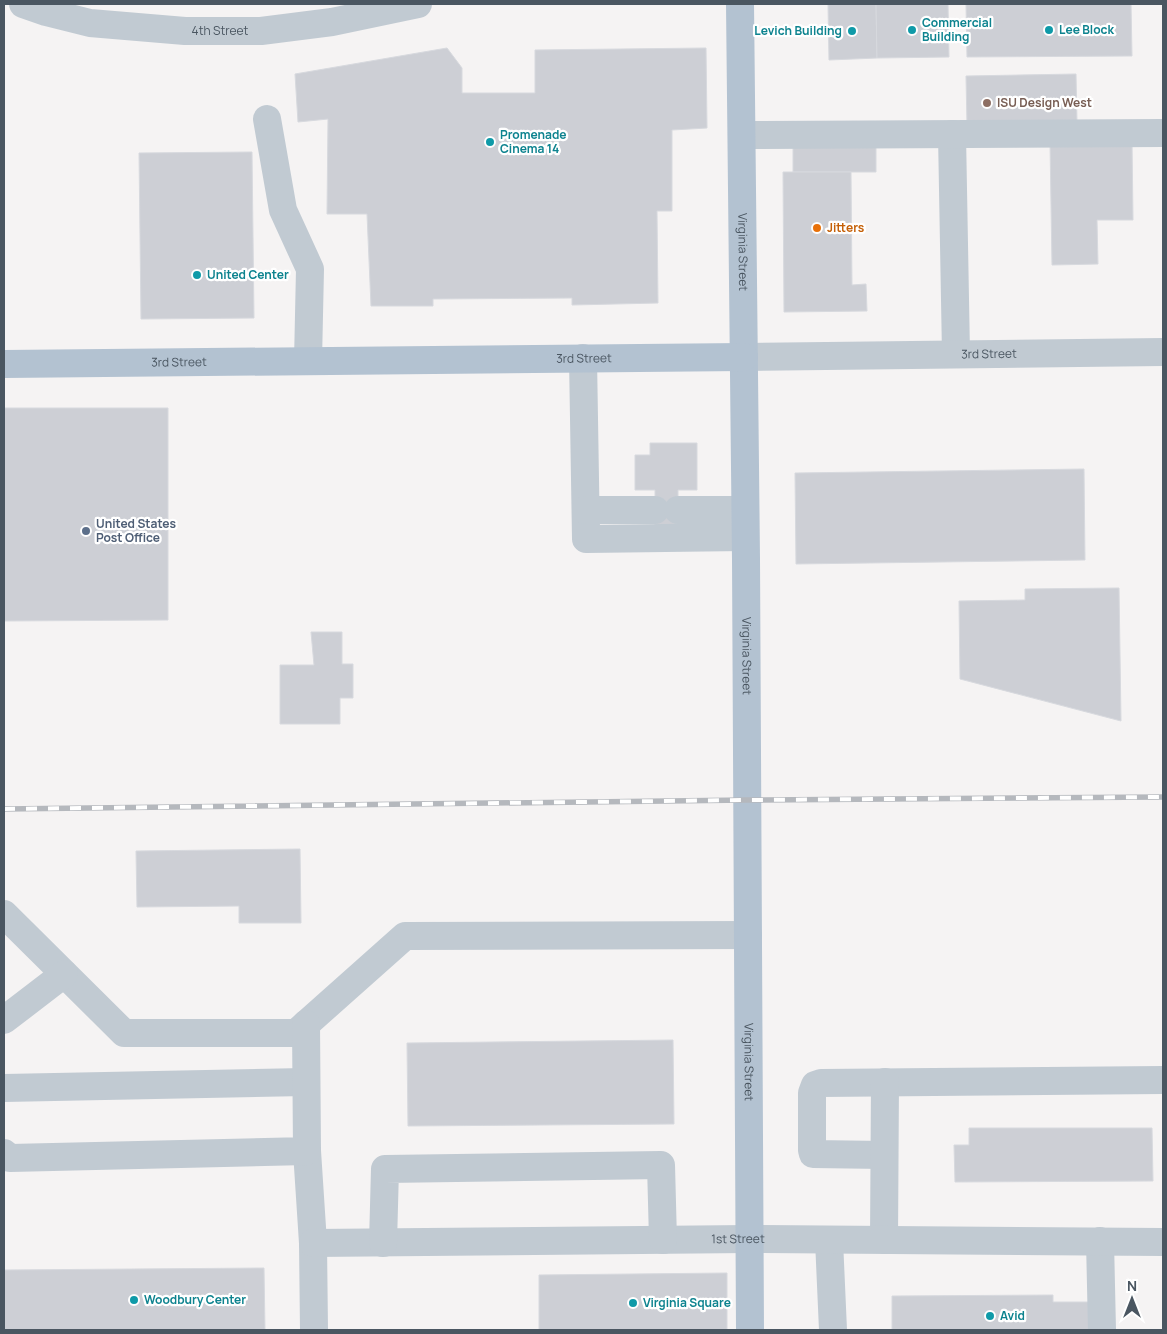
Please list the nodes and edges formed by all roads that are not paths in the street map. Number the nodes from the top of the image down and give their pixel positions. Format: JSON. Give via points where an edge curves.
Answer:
{"nodes":[{"id":1,"x":23,"y":4,"type":"edge"},
{"id":2,"x":412,"y":4,"type":"edge"},
{"id":3,"x":740,"y":4,"type":"edge"},
{"id":4,"x":267,"y":119,"type":"dead end"},
{"id":5,"x":1163,"y":133,"type":"edge"},
{"id":6,"x":952,"y":134,"type":"junction"},
{"id":7,"x":742,"y":135,"type":"junction"},
{"id":8,"x":1163,"y":352,"type":"edge"},
{"id":9,"x":956,"y":354,"type":"junction"},
{"id":10,"x":744,"y":356,"type":"junction"},
{"id":11,"x":583,"y":358,"type":"junction"},
{"id":12,"x":308,"y":361,"type":"junction"},
{"id":13,"x":4,"y":364,"type":"edge"},
{"id":14,"x":586,"y":510,"type":"junction"},
{"id":15,"x":745,"y":510,"type":"junction"},
{"id":16,"x":745,"y":537,"type":"junction"},
{"id":17,"x":4,"y":914,"type":"edge"},
{"id":18,"x":748,"y":935,"type":"junction"},
{"id":19,"x":64,"y":974,"type":"junction"},
{"id":20,"x":4,"y":1020,"type":"edge"},
{"id":21,"x":306,"y":1024,"type":"junction"},
{"id":22,"x":1163,"y":1080,"type":"edge"},
{"id":23,"x":306,"y":1082,"type":"junction"},
{"id":24,"x":885,"y":1082,"type":"junction"},
{"id":25,"x":4,"y":1088,"type":"edge"},
{"id":26,"x":307,"y":1150,"type":"junction"},
{"id":27,"x":4,"y":1153,"type":"edge"},
{"id":28,"x":884,"y":1155,"type":"junction"},
{"id":29,"x":749,"y":1239,"type":"junction"},
{"id":30,"x":663,"y":1240,"type":"junction"},
{"id":31,"x":829,"y":1240,"type":"junction"},
{"id":32,"x":884,"y":1240,"type":"junction"},
{"id":33,"x":1100,"y":1241,"type":"junction"},
{"id":34,"x":383,"y":1242,"type":"junction"},
{"id":35,"x":1163,"y":1242,"type":"edge"},
{"id":36,"x":313,"y":1243,"type":"junction"},
{"id":37,"x":750,"y":1320,"type":"edge"},
{"id":38,"x":314,"y":1330,"type":"edge"},
{"id":39,"x":833,"y":1330,"type":"edge"},
{"id":40,"x":1102,"y":1330,"type":"edge"}],
"edges":[{"from":1,"to":2,"type":"street","name":"4th Street","via":[[90,24],[185,31],[261,31],[332,22]]},
{"from":3,"to":7,"type":"main road","name":"Virginia Street"},
{"from":4,"to":12,"type":"street","via":[[284,210],[310,269]]},
{"from":5,"to":6,"type":"street"},
{"from":6,"to":7,"type":"street"},
{"from":6,"to":9,"type":"street"},
{"from":7,"to":10,"type":"main road","name":"Virginia Street"},
{"from":8,"to":9,"type":"street","name":"3rd Street"},
{"from":9,"to":10,"type":"street","name":"3rd Street"},
{"from":10,"to":11,"type":"main road","name":"3rd Street"},
{"from":10,"to":15,"type":"main road","name":"Virginia Street"},
{"from":11,"to":12,"type":"main road","name":"3rd Street"},
{"from":11,"to":14,"type":"street"},
{"from":12,"to":13,"type":"main road","name":"3rd Street"},
{"from":14,"to":15,"type":"street"},
{"from":14,"to":16,"type":"street","via":[[586,539]]},
{"from":15,"to":16,"type":"main road","name":"Virginia Street"},
{"from":16,"to":18,"type":"main road","name":"Virginia Street"},
{"from":17,"to":19,"type":"street"},
{"from":18,"to":21,"type":"street","via":[[405,936]]},
{"from":18,"to":29,"type":"main road","name":"Virginia Street"},
{"from":19,"to":20,"type":"street"},
{"from":19,"to":21,"type":"street","via":[[124,1033],[296,1033]]},
{"from":21,"to":23,"type":"street"},
{"from":22,"to":24,"type":"street"},
{"from":23,"to":25,"type":"street"},
{"from":23,"to":26,"type":"street"},
{"from":24,"to":28,"type":"street"},
{"from":24,"to":28,"type":"street","via":[[821,1083],[815,1085],[812,1093],[813,1154]]},
{"from":26,"to":27,"type":"street","via":[[10,1158]]},
{"from":26,"to":36,"type":"street"},
{"from":28,"to":32,"type":"street"},
{"from":29,"to":30,"type":"street","name":"1st Street"},
{"from":29,"to":31,"type":"street","name":"1st Street"},
{"from":29,"to":37,"type":"main road","name":"Virginia Street"},
{"from":30,"to":34,"type":"street","name":"1st Street"},
{"from":30,"to":34,"type":"street","via":[[661,1165],[385,1169]]},
{"from":31,"to":32,"type":"street","name":"1st Street"},
{"from":31,"to":39,"type":"street"},
{"from":32,"to":33,"type":"street","name":"1st Street"},
{"from":33,"to":35,"type":"street","name":"1st Street"},
{"from":33,"to":40,"type":"street"},
{"from":34,"to":36,"type":"street","name":"1st Street"},
{"from":36,"to":38,"type":"street"}]}
